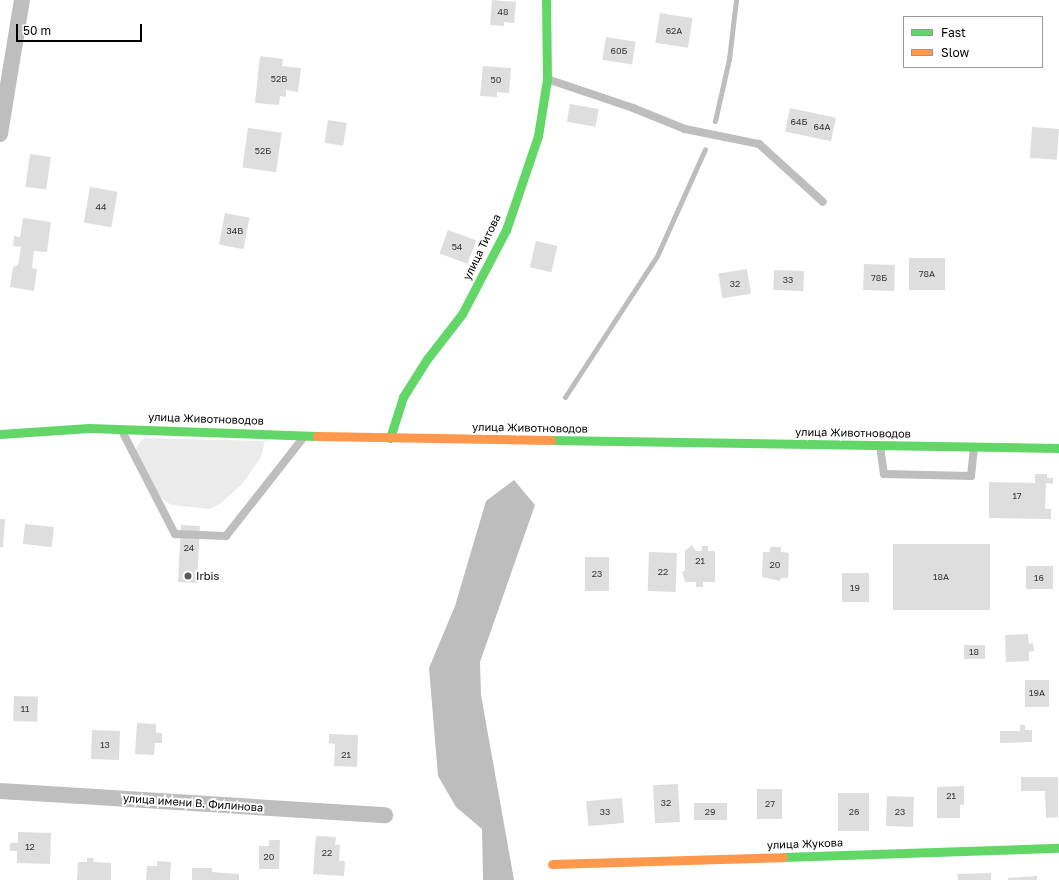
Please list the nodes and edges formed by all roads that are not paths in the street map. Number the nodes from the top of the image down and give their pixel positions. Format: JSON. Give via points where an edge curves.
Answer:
{"nodes":[{"id":1,"x":22,"y":0,"type":"edge"},
{"id":2,"x":546,"y":0,"type":"edge"},
{"id":3,"x":547,"y":79,"type":"junction"},
{"id":4,"x":0,"y":134,"type":"edge"},
{"id":5,"x":823,"y":202,"type":"dead end"},
{"id":6,"x":121,"y":428,"type":"junction"},
{"id":7,"x":0,"y":434,"type":"edge"},
{"id":8,"x":306,"y":435,"type":"junction"},
{"id":9,"x":390,"y":438,"type":"junction"},
{"id":10,"x":880,"y":445,"type":"junction"},
{"id":11,"x":974,"y":447,"type":"junction"},
{"id":12,"x":1059,"y":448,"type":"edge"},
{"id":13,"x":0,"y":791,"type":"edge"},
{"id":14,"x":386,"y":815,"type":"dead end"},
{"id":15,"x":1059,"y":848,"type":"edge"},
{"id":16,"x":552,"y":864,"type":"dead end"}],
"edges":[{"from":1,"to":4,"type":"street"},
{"from":2,"to":3,"type":"main road","name":"улица Титова"},
{"from":3,"to":5,"type":"lane","via":[[633,108],[685,129],[759,144]]},
{"from":3,"to":9,"type":"main road","name":"улица Титова","via":[[538,136],[506,230],[462,314],[403,397]]},
{"from":6,"to":7,"type":"main road","name":"улица Животноводов"},
{"from":6,"to":8,"type":"main road","name":"улица Животноводов"},
{"from":6,"to":8,"type":"lane","via":[[175,534],[226,536]]},
{"from":8,"to":9,"type":"main road","name":"улица Животноводов"},
{"from":9,"to":10,"type":"main road","name":"улица Животноводов"},
{"from":10,"to":11,"type":"main road","name":"улица Животноводов"},
{"from":10,"to":11,"type":"lane","via":[[884,474],[971,476]]},
{"from":11,"to":12,"type":"main road","name":"улица Животноводов"},
{"from":13,"to":14,"type":"street","name":"улица имени В. Филинова"},
{"from":15,"to":16,"type":"main road","name":"улица Жукова"}]}
